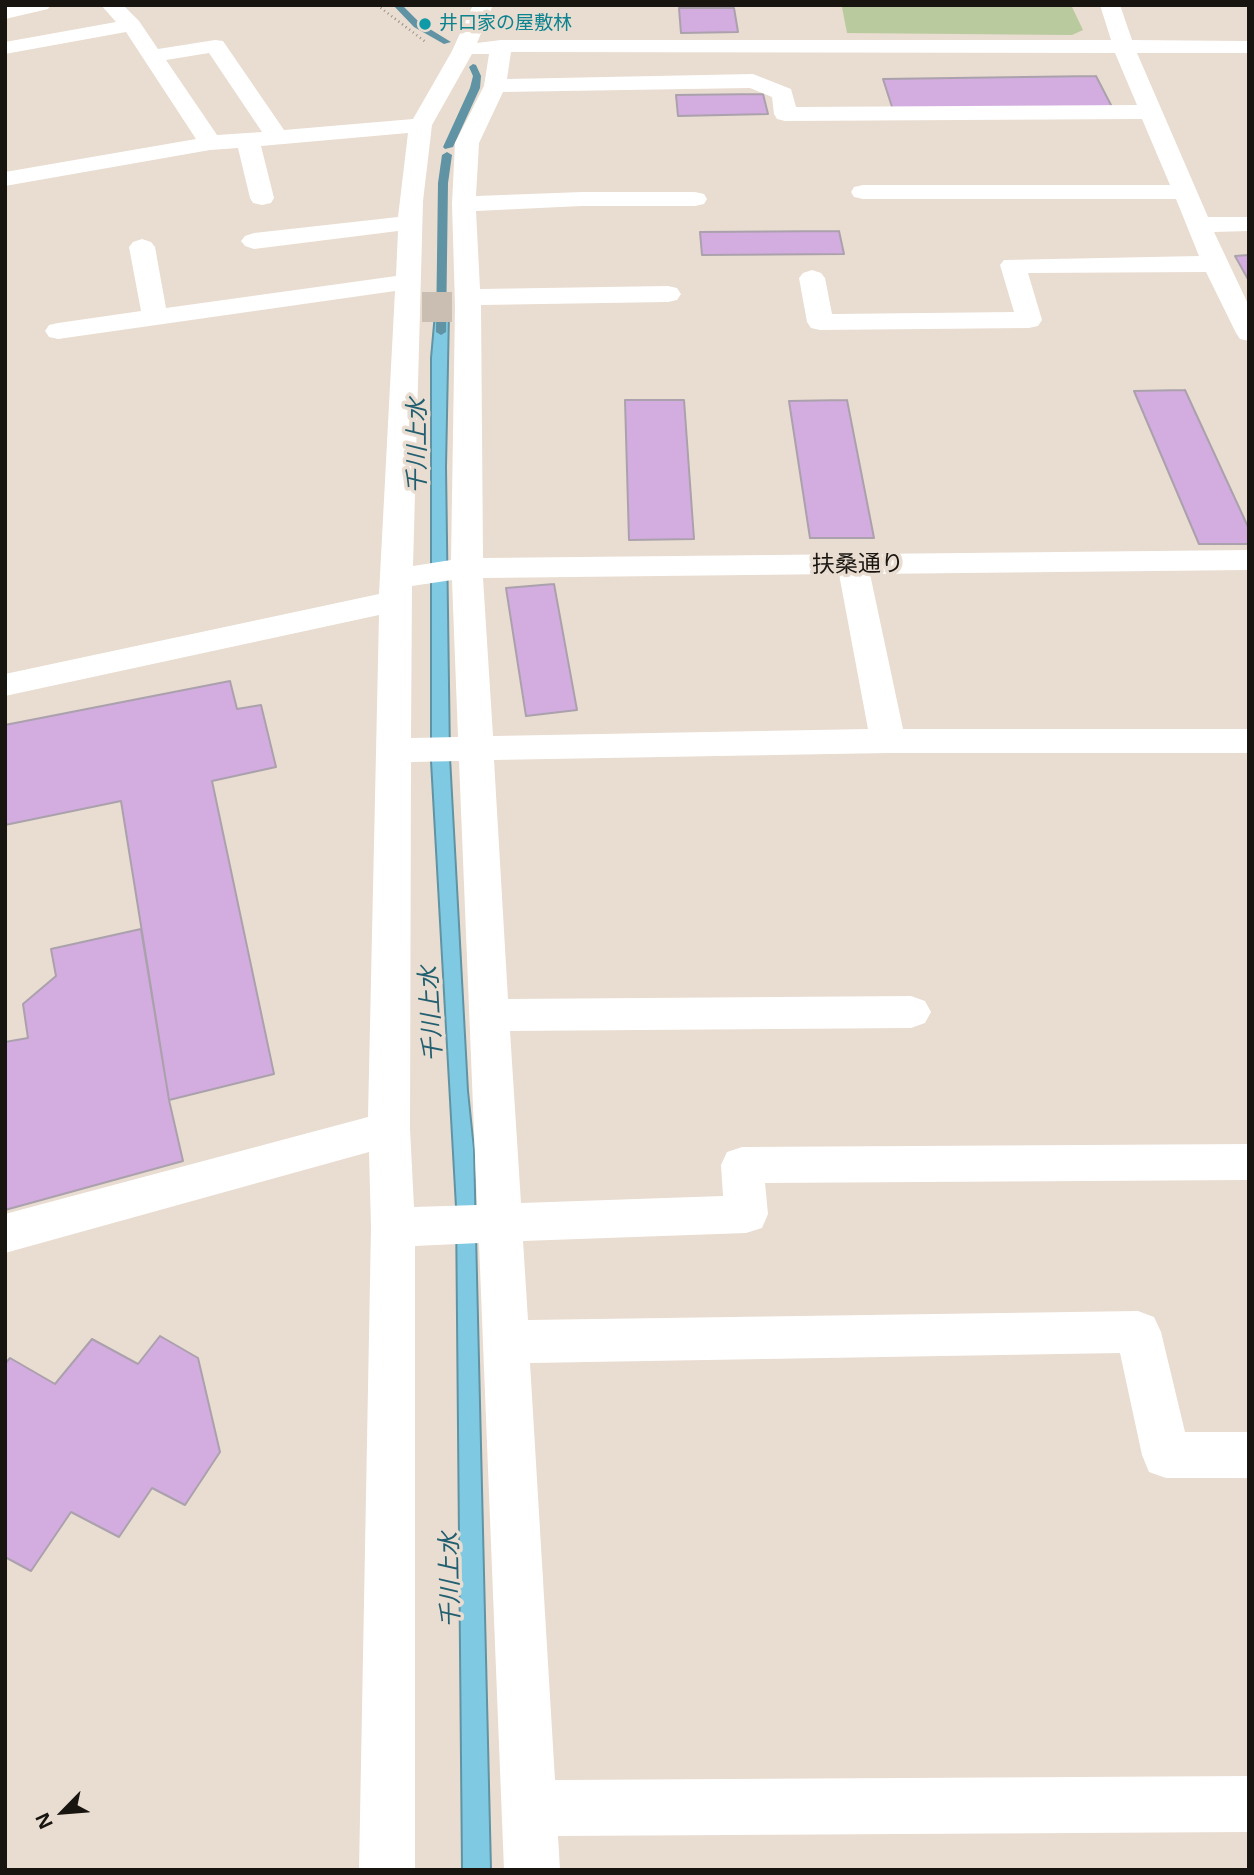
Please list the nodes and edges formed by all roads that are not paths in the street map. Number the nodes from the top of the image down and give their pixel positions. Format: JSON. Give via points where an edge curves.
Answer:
{"nodes":[{"id":1,"x":41,"y":5,"type":"edge"},
{"id":2,"x":111,"y":5,"type":"edge"},
{"id":3,"x":483,"y":5,"type":"edge"},
{"id":4,"x":1110,"y":5,"type":"edge"},
{"id":5,"x":5,"y":13,"type":"edge"},
{"id":6,"x":132,"y":25,"type":"junction"},
{"id":7,"x":501,"y":46,"type":"junction"},
{"id":8,"x":1249,"y":47,"type":"edge"},
{"id":9,"x":5,"y":48,"type":"edge"},
{"id":10,"x":1124,"y":48,"type":"junction"},
{"id":11,"x":152,"y":56,"type":"junction"},
{"id":12,"x":460,"y":57,"type":"junction"},
{"id":13,"x":495,"y":86,"type":"junction"},
{"id":14,"x":1153,"y":112,"type":"junction"},
{"id":15,"x":421,"y":125,"type":"junction"},
{"id":16,"x":278,"y":138,"type":"junction"},
{"id":17,"x":248,"y":140,"type":"junction"},
{"id":18,"x":210,"y":143,"type":"junction"},
{"id":19,"x":467,"y":149,"type":"junction"},
{"id":20,"x":418,"y":150,"type":"junction"},
{"id":21,"x":5,"y":179,"type":"edge"},
{"id":22,"x":1185,"y":191,"type":"junction"},
{"id":23,"x":863,"y":192,"type":"dead end"},
{"id":24,"x":261,"y":198,"type":"dead end"},
{"id":25,"x":695,"y":199,"type":"dead end"},
{"id":26,"x":464,"y":204,"type":"junction"},
{"id":27,"x":410,"y":211,"type":"junction"},
{"id":28,"x":1249,"y":224,"type":"edge"},
{"id":29,"x":1199,"y":225,"type":"junction"},
{"id":30,"x":254,"y":241,"type":"dead end"},
{"id":31,"x":142,"y":247,"type":"dead end"},
{"id":32,"x":1215,"y":264,"type":"junction"},
{"id":33,"x":812,"y":278,"type":"dead end"},
{"id":34,"x":668,"y":294,"type":"dead end"},
{"id":35,"x":412,"y":299,"type":"junction"},
{"id":36,"x":464,"y":303,"type":"junction"},
{"id":37,"x":155,"y":318,"type":"junction"},
{"id":38,"x":1247,"y":323,"type":"edge"},
{"id":39,"x":58,"y":331,"type":"dead end"},
{"id":40,"x":1249,"y":560,"type":"edge"},
{"id":41,"x":853,"y":565,"type":"junction"},
{"id":42,"x":425,"y":579,"type":"junction"},
{"id":43,"x":5,"y":685,"type":"edge"},
{"id":44,"x":888,"y":741,"type":"junction"},
{"id":45,"x":1249,"y":741,"type":"edge"},
{"id":46,"x":474,"y":747,"type":"junction"},
{"id":47,"x":401,"y":750,"type":"junction"},
{"id":48,"x":911,"y":1012,"type":"dead end"},
{"id":49,"x":490,"y":1015,"type":"junction"},
{"id":50,"x":389,"y":1129,"type":"junction"},
{"id":51,"x":1249,"y":1162,"type":"edge"},
{"id":52,"x":501,"y":1224,"type":"junction"},
{"id":53,"x":409,"y":1227,"type":"junction"},
{"id":54,"x":5,"y":1234,"type":"edge"},
{"id":55,"x":507,"y":1342,"type":"junction"},
{"id":56,"x":1249,"y":1455,"type":"edge"},
{"id":57,"x":1249,"y":1804,"type":"edge"},
{"id":58,"x":531,"y":1808,"type":"junction"},
{"id":59,"x":387,"y":1870,"type":"edge"},
{"id":60,"x":532,"y":1870,"type":"edge"}],
"edges":[{"from":1,"to":5,"type":"street"},
{"from":2,"to":6,"type":"street"},
{"from":3,"to":12,"type":"street"},
{"from":4,"to":10,"type":"street"},
{"from":6,"to":9,"type":"street"},
{"from":6,"to":11,"type":"street"},
{"from":7,"to":10,"type":"street"},
{"from":7,"to":12,"type":"street"},
{"from":7,"to":13,"type":"street"},
{"from":8,"to":10,"type":"street"},
{"from":10,"to":14,"type":"street"},
{"from":11,"to":16,"type":"street","via":[[215,46]]},
{"from":11,"to":18,"type":"street"},
{"from":12,"to":15,"type":"street"},
{"from":13,"to":14,"type":"street","via":[[753,81],[783,94],[785,114]]},
{"from":13,"to":19,"type":"street"},
{"from":14,"to":22,"type":"street"},
{"from":15,"to":16,"type":"street"},
{"from":15,"to":20,"type":"street"},
{"from":16,"to":17,"type":"street"},
{"from":17,"to":18,"type":"street"},
{"from":17,"to":24,"type":"street"},
{"from":18,"to":21,"type":"street"},
{"from":19,"to":20,"type":"street"},
{"from":19,"to":26,"type":"street"},
{"from":20,"to":27,"type":"street"},
{"from":22,"to":23,"type":"street"},
{"from":22,"to":29,"type":"street"},
{"from":25,"to":26,"type":"street"},
{"from":26,"to":36,"type":"street"},
{"from":27,"to":30,"type":"street","via":[[368,229]]},
{"from":27,"to":35,"type":"street"},
{"from":28,"to":29,"type":"street"},
{"from":29,"to":32,"type":"street"},
{"from":31,"to":37,"type":"street"},
{"from":32,"to":33,"type":"street","via":[[1013,265],[1029,320],[820,322]]},
{"from":32,"to":38,"type":"street"},
{"from":34,"to":36,"type":"street"},
{"from":35,"to":37,"type":"street"},
{"from":35,"to":42,"type":"street","via":[[402,487]]},
{"from":36,"to":42,"type":"street"},
{"from":37,"to":39,"type":"street"},
{"from":40,"to":41,"type":"street","name":"扶桑通り"},
{"from":41,"to":42,"type":"street","name":"扶桑通り"},
{"from":41,"to":44,"type":"street"},
{"from":42,"to":43,"type":"street","name":"扶桑通り"},
{"from":42,"to":46,"type":"street"},
{"from":42,"to":47,"type":"street"},
{"from":44,"to":45,"type":"street"},
{"from":44,"to":46,"type":"street"},
{"from":46,"to":47,"type":"street"},
{"from":46,"to":49,"type":"street"},
{"from":47,"to":50,"type":"street"},
{"from":48,"to":49,"type":"street"},
{"from":49,"to":52,"type":"street"},
{"from":50,"to":53,"type":"street"},
{"from":50,"to":54,"type":"street"},
{"from":51,"to":52,"type":"street","via":[[742,1165],[746,1214]]},
{"from":52,"to":53,"type":"street"},
{"from":52,"to":55,"type":"street"},
{"from":53,"to":59,"type":"street"},
{"from":55,"to":56,"type":"street","via":[[1138,1332],[1166,1455]]},
{"from":55,"to":58,"type":"street"},
{"from":57,"to":58,"type":"street"},
{"from":58,"to":60,"type":"street"}]}
